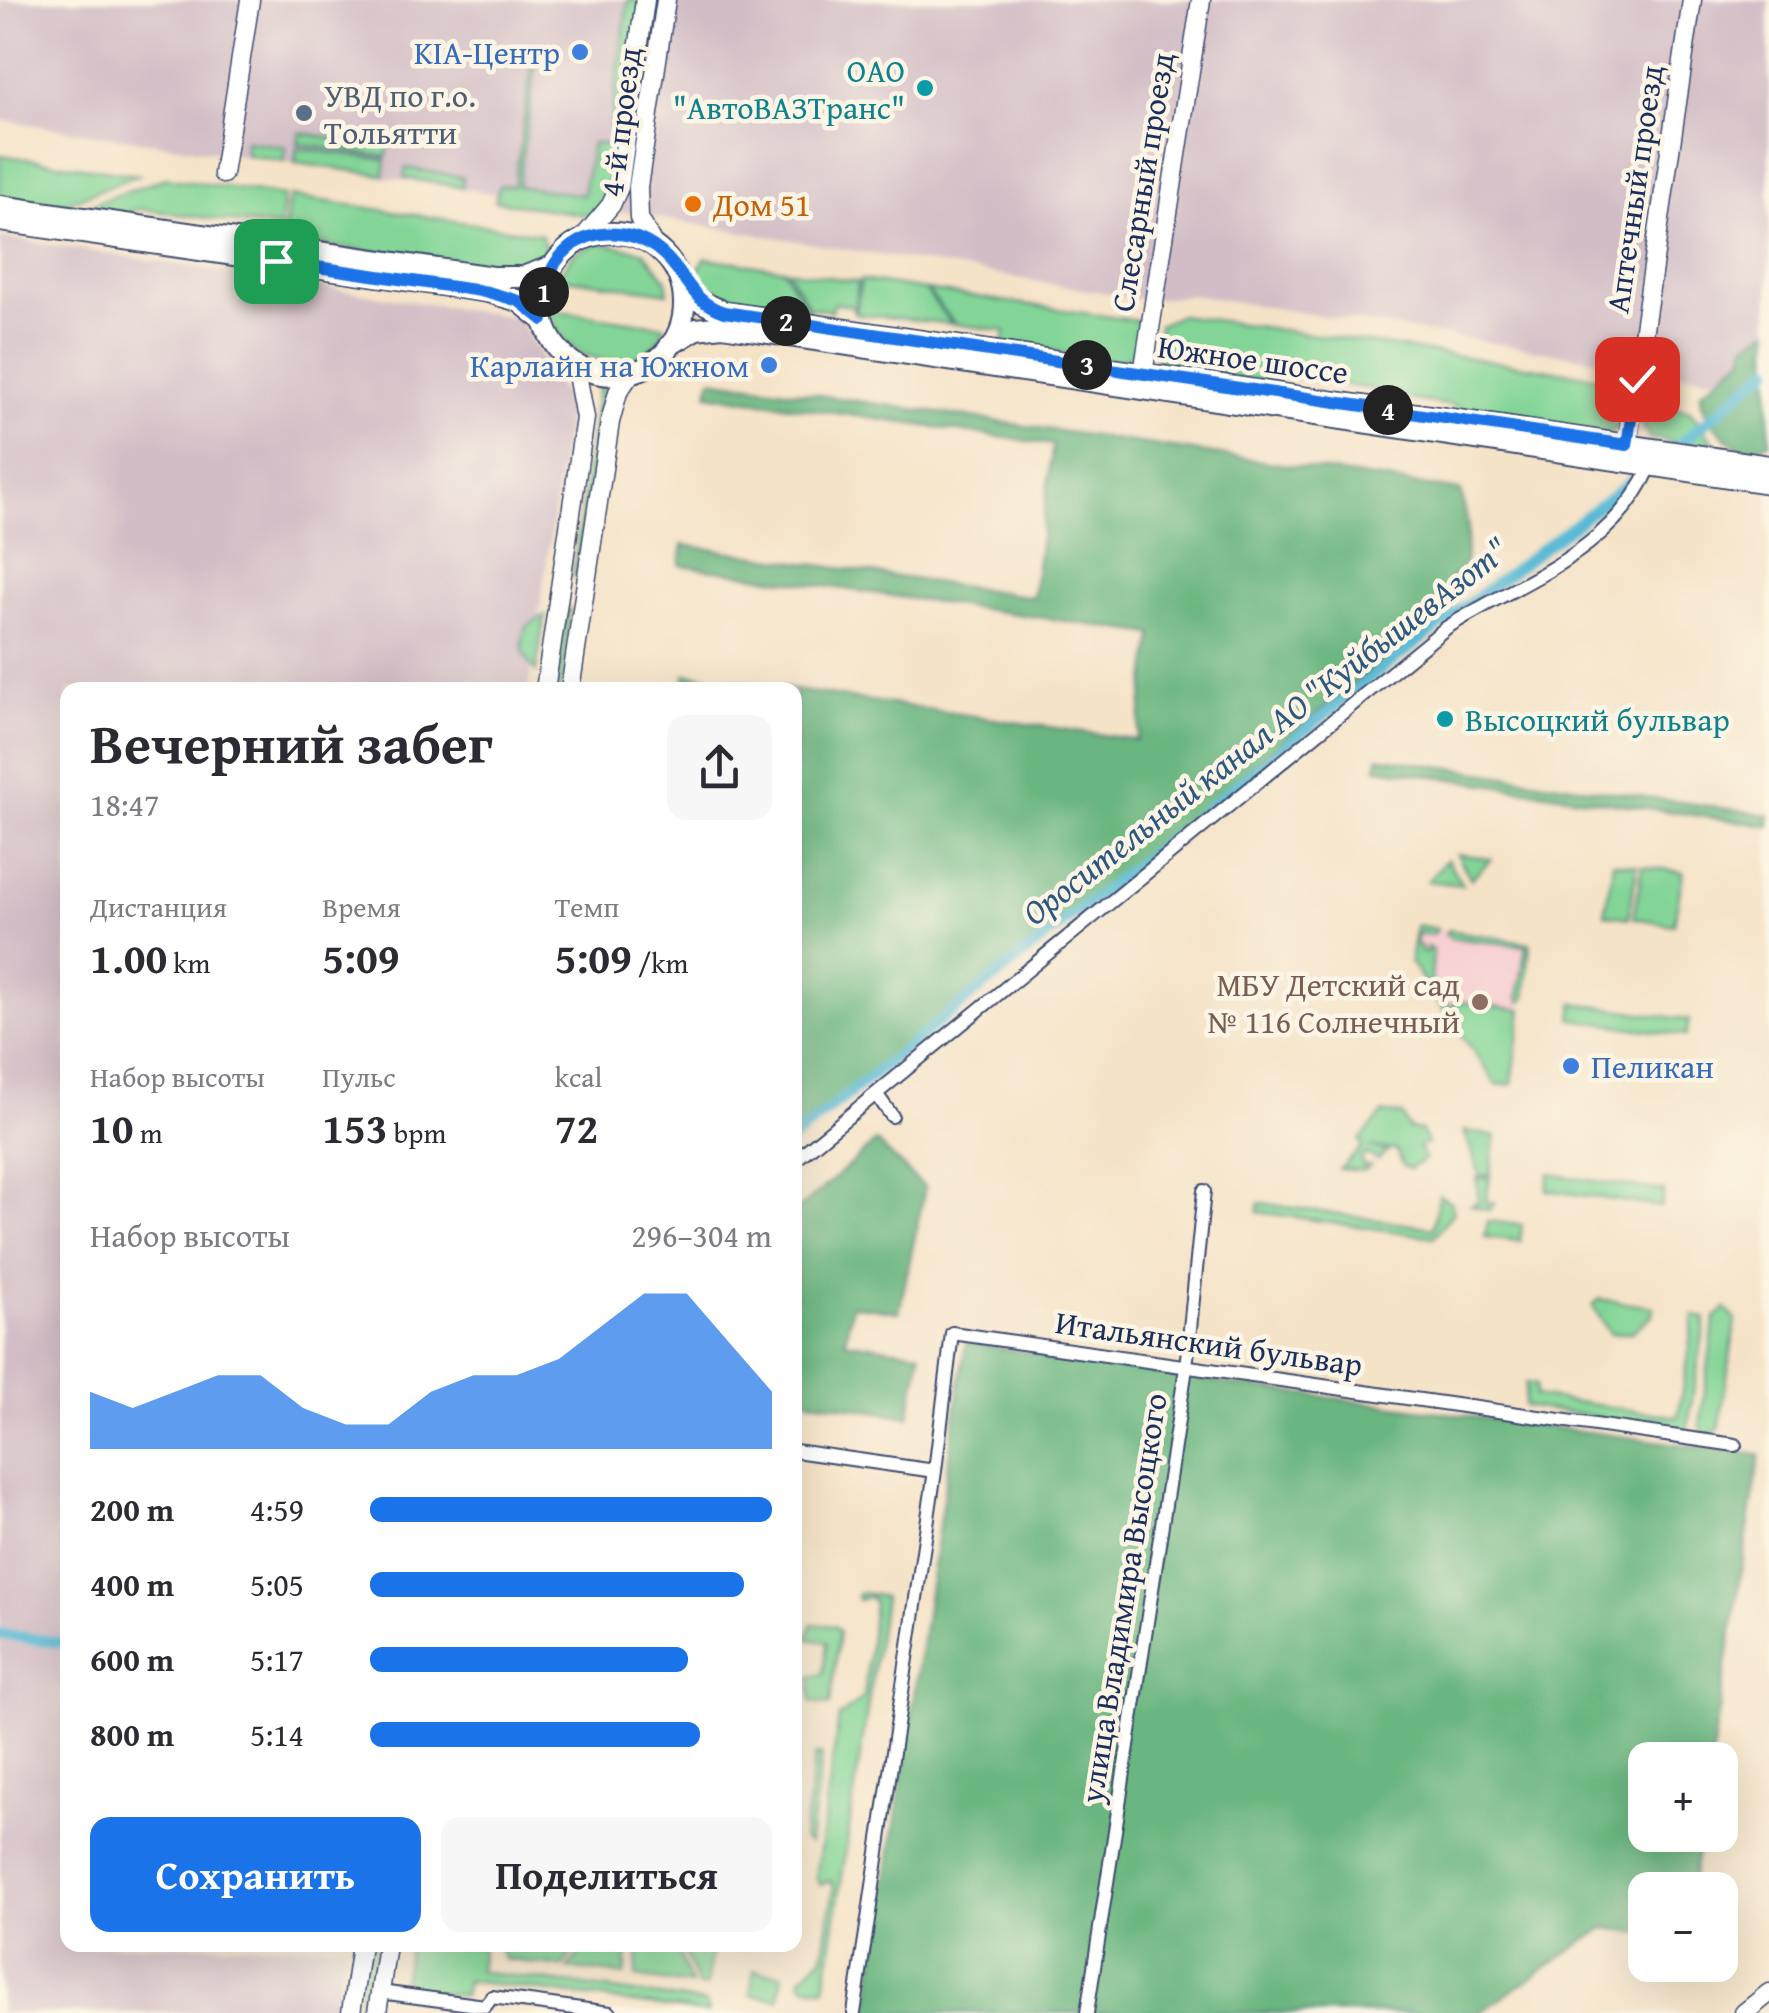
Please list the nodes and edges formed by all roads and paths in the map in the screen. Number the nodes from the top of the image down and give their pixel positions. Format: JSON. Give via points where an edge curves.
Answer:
{"nodes":[{"id":1,"x":250,"y":0,"type":"edge"},
{"id":2,"x":646,"y":0,"type":"edge"},
{"id":3,"x":666,"y":0,"type":"edge"},
{"id":4,"x":1201,"y":0,"type":"edge"},
{"id":5,"x":1692,"y":0,"type":"edge"},
{"id":6,"x":223,"y":174,"type":"dead end"},
{"id":7,"x":0,"y":206,"type":"edge"},
{"id":8,"x":0,"y":221,"type":"edge"},
{"id":9,"x":583,"y":238,"type":"junction"},
{"id":10,"x":655,"y":248,"type":"junction"},
{"id":11,"x":553,"y":266,"type":"junction"},
{"id":12,"x":680,"y":280,"type":"junction"},
{"id":13,"x":543,"y":320,"type":"junction"},
{"id":14,"x":670,"y":344,"type":"junction"},
{"id":15,"x":575,"y":363,"type":"junction"},
{"id":16,"x":631,"y":373,"type":"junction"},
{"id":17,"x":1144,"y":374,"type":"junction"},
{"id":18,"x":1627,"y":445,"type":"junction"},
{"id":19,"x":1651,"y":466,"type":"junction"},
{"id":20,"x":1769,"y":466,"type":"edge"},
{"id":21,"x":1769,"y":483,"type":"edge"},
{"id":22,"x":559,"y":596,"type":"junction"},
{"id":23,"x":584,"y":600,"type":"junction"},
{"id":24,"x":547,"y":682,"type":"edge"},
{"id":25,"x":571,"y":682,"type":"edge"},
{"id":26,"x":877,"y":1095,"type":"junction"},
{"id":27,"x":892,"y":1116,"type":"dead end"},
{"id":28,"x":802,"y":1154,"type":"edge"},
{"id":29,"x":1204,"y":1190,"type":"dead end"},
{"id":30,"x":1186,"y":1368,"type":"junction"},
{"id":31,"x":1735,"y":1445,"type":"dead end"},
{"id":32,"x":802,"y":1451,"type":"edge"},
{"id":33,"x":935,"y":1471,"type":"junction"},
{"id":34,"x":360,"y":1952,"type":"edge"},
{"id":35,"x":386,"y":1952,"type":"edge"},
{"id":36,"x":380,"y":1992,"type":"junction"},
{"id":37,"x":1769,"y":1993,"type":"edge"},
{"id":38,"x":351,"y":2013,"type":"edge"},
{"id":39,"x":377,"y":2013,"type":"edge"},
{"id":40,"x":610,"y":2013,"type":"edge"},
{"id":41,"x":854,"y":2013,"type":"edge"},
{"id":42,"x":1087,"y":2013,"type":"edge"},
{"id":43,"x":1744,"y":2013,"type":"edge"}],
"edges":[{"from":1,"to":6,"type":"main road"},
{"from":2,"to":9,"type":"main road","name":"4-й проезд","via":[[620,187]]},
{"from":3,"to":10,"type":"main road","name":"4-й проезд","via":[[638,187],[639,218]]},
{"from":4,"to":17,"type":"main road","name":"Слесарный проезд"},
{"from":5,"to":18,"type":"main road","name":"Аптечный проезд"},
{"from":7,"to":11,"type":"main road","via":[[493,277],[523,277]]},
{"from":8,"to":13,"type":"main road","via":[[488,292],[519,301]]},
{"from":9,"to":10,"type":"main road","via":[[624,234]]},
{"from":9,"to":11,"type":"main road"},
{"from":10,"to":12,"type":"main road"},
{"from":11,"to":13,"type":"main road"},
{"from":12,"to":14,"type":"main road","via":[[684,313]]},
{"from":12,"to":17,"type":"main road","name":"Южное шоссе","via":[[699,301],[724,312]]},
{"from":13,"to":15,"type":"main road"},
{"from":14,"to":16,"type":"main road"},
{"from":14,"to":19,"type":"main road","name":"Южное шоссе","via":[[697,329],[722,326]]},
{"from":15,"to":16,"type":"main road","via":[[601,373]]},
{"from":15,"to":22,"type":"main road","via":[[586,418]]},
{"from":16,"to":23,"type":"main road","via":[[610,422]]},
{"from":17,"to":18,"type":"main road","name":"Южное шоссе"},
{"from":18,"to":20,"type":"main road","name":"Южное шоссе"},
{"from":19,"to":21,"type":"main road","name":"Южное шоссе"},
{"from":19,"to":26,"type":"street","via":[[1630,506],[1589,544],[1538,580],[1446,628]]},
{"from":22,"to":23,"type":"main road"},
{"from":22,"to":24,"type":"main road"},
{"from":23,"to":25,"type":"main road"},
{"from":26,"to":27,"type":"street"},
{"from":26,"to":28,"type":"street"},
{"from":29,"to":30,"type":"street","name":"улица Владимира Высоцкого"},
{"from":30,"to":31,"type":"street","name":"Итальянский бульвар"},
{"from":30,"to":33,"type":"street","name":"Итальянский бульвар","via":[[952,1334]]},
{"from":30,"to":42,"type":"street","name":"улица Владимира Высоцкого"},
{"from":32,"to":33,"type":"street"},
{"from":33,"to":41,"type":"street"},
{"from":34,"to":38,"type":"main road"},
{"from":35,"to":36,"type":"main road"},
{"from":36,"to":39,"type":"main road"},
{"from":36,"to":40,"type":"street","via":[[485,2006],[492,1997]]},
{"from":37,"to":43,"type":"main road"}]}
